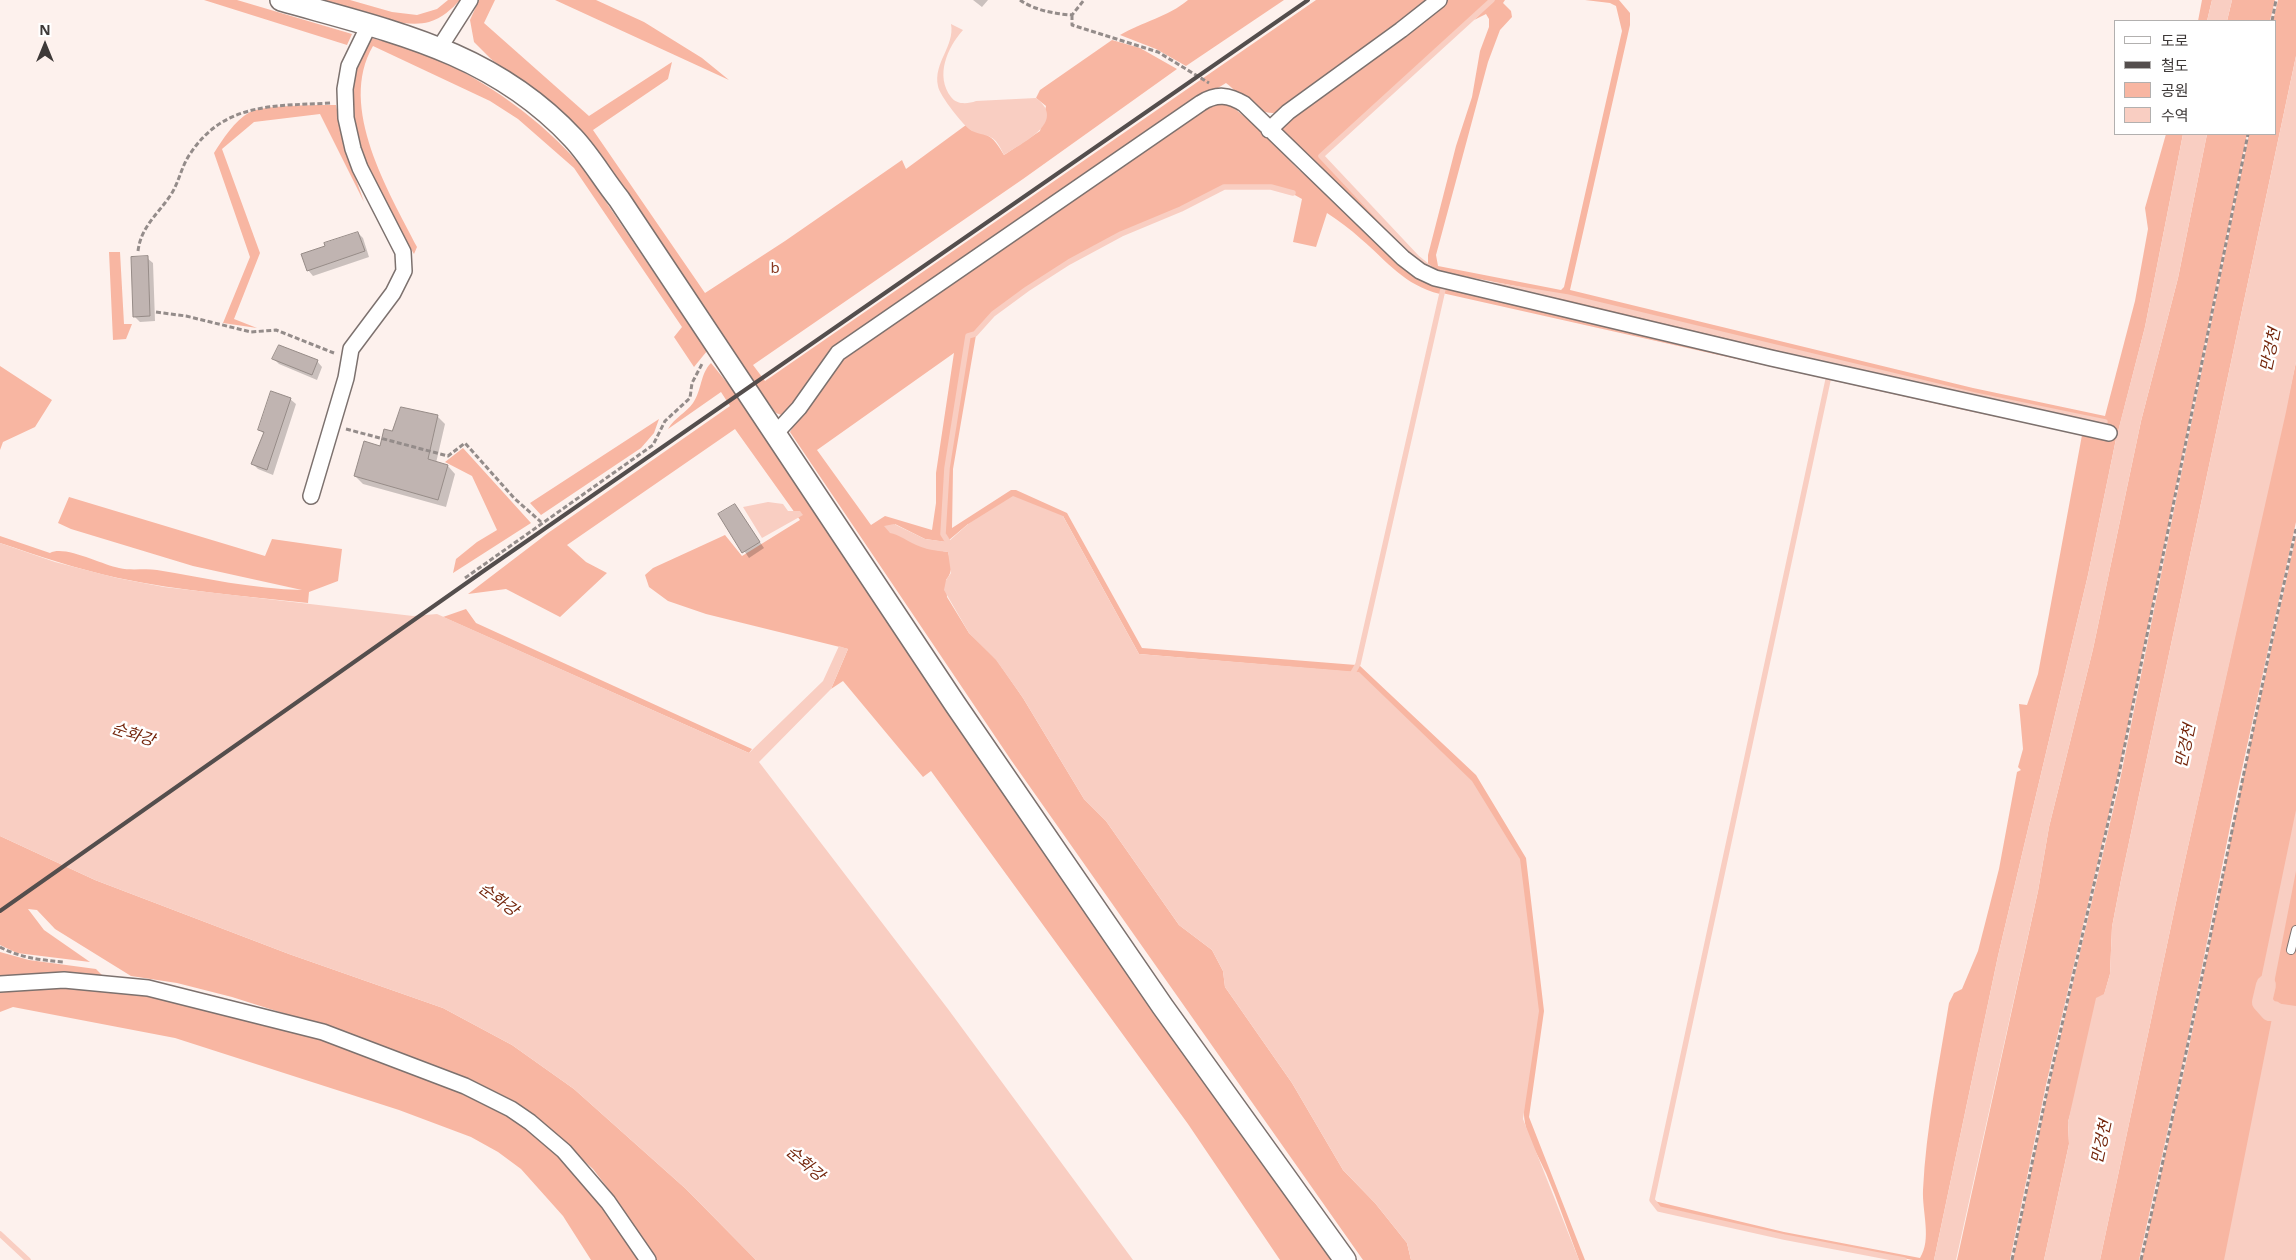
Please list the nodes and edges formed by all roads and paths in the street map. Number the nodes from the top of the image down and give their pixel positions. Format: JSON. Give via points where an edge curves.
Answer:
{"nodes":[{"id":1,"x":281,"y":0,"type":"edge"},
{"id":2,"x":470,"y":0,"type":"edge"},
{"id":3,"x":1020,"y":0,"type":"edge"},
{"id":4,"x":1084,"y":0,"type":"edge"},
{"id":5,"x":1439,"y":0,"type":"edge"},
{"id":6,"x":2276,"y":0,"type":"edge"},
{"id":7,"x":1072,"y":15,"type":"junction"},
{"id":8,"x":2272,"y":20,"type":"edge"},
{"id":9,"x":369,"y":25,"type":"junction"},
{"id":10,"x":440,"y":47,"type":"junction"},
{"id":11,"x":1231,"y":96,"type":"junction"},
{"id":12,"x":345,"y":102,"type":"junction"},
{"id":13,"x":1270,"y":130,"type":"junction"},
{"id":14,"x":2248,"y":135,"type":"edge"},
{"id":15,"x":138,"y":251,"type":"dead end"},
{"id":16,"x":156,"y":312,"type":"dead end"},
{"id":17,"x":717,"y":346,"type":"junction"},
{"id":18,"x":349,"y":358,"type":"junction"},
{"id":19,"x":332,"y":426,"type":"junction"},
{"id":20,"x":776,"y":433,"type":"junction"},
{"id":21,"x":2109,"y":433,"type":"dead end"},
{"id":22,"x":312,"y":496,"type":"dead end"},
{"id":23,"x":541,"y":522,"type":"junction"},
{"id":24,"x":2296,"y":529,"type":"edge"},
{"id":25,"x":466,"y":578,"type":"dead end"},
{"id":26,"x":2296,"y":930,"type":"edge"},
{"id":27,"x":2291,"y":950,"type":"dead end"},
{"id":28,"x":0,"y":984,"type":"edge"},
{"id":29,"x":648,"y":1260,"type":"edge"},
{"id":30,"x":1345,"y":1260,"type":"edge"},
{"id":31,"x":2012,"y":1260,"type":"edge"},
{"id":32,"x":2141,"y":1260,"type":"edge"}],
"edges":[{"from":1,"to":9,"type":"street"},
{"from":2,"to":10,"type":"street"},
{"from":3,"to":7,"type":"path","via":[[1027,5]]},
{"from":4,"to":7,"type":"path"},
{"from":5,"to":13,"type":"street","via":[[1288,112]]},
{"from":6,"to":8,"type":"path"},
{"from":7,"to":11,"type":"path","via":[[1072,25],[1158,52]]},
{"from":9,"to":10,"type":"street"},
{"from":9,"to":12,"type":"street","via":[[349,66]]},
{"from":10,"to":17,"type":"street","via":[[496,75],[527,97],[573,138]]},
{"from":11,"to":13,"type":"street","via":[[1244,104]]},
{"from":11,"to":20,"type":"street","via":[[1209,98],[1201,103],[838,353],[799,408]]},
{"from":12,"to":15,"type":"path","via":[[242,111],[221,122],[189,155],[174,189],[141,235]]},
{"from":12,"to":18,"type":"street","via":[[349,133],[358,162],[404,252],[405,261],[400,281],[358,339]]},
{"from":13,"to":21,"type":"street","via":[[1403,258],[1435,278],[1761,356]]},
{"from":14,"to":31,"type":"path","via":[[2118,779]]},
{"from":16,"to":18,"type":"path","via":[[251,332],[276,330]]},
{"from":17,"to":20,"type":"street"},
{"from":17,"to":23,"type":"path","via":[[692,383],[690,398],[664,421],[653,445]]},
{"from":18,"to":19,"type":"street"},
{"from":19,"to":22,"type":"street"},
{"from":19,"to":23,"type":"path","via":[[448,456],[465,443],[514,498]]},
{"from":20,"to":30,"type":"street","via":[[955,704],[1163,1008]]},
{"from":23,"to":25,"type":"path"},
{"from":24,"to":32,"type":"path"},
{"from":26,"to":27,"type":"lane"},
{"from":28,"to":29,"type":"street","via":[[64,980],[148,988],[323,1032],[464,1086],[510,1109],[564,1151],[604,1196]]}]}
